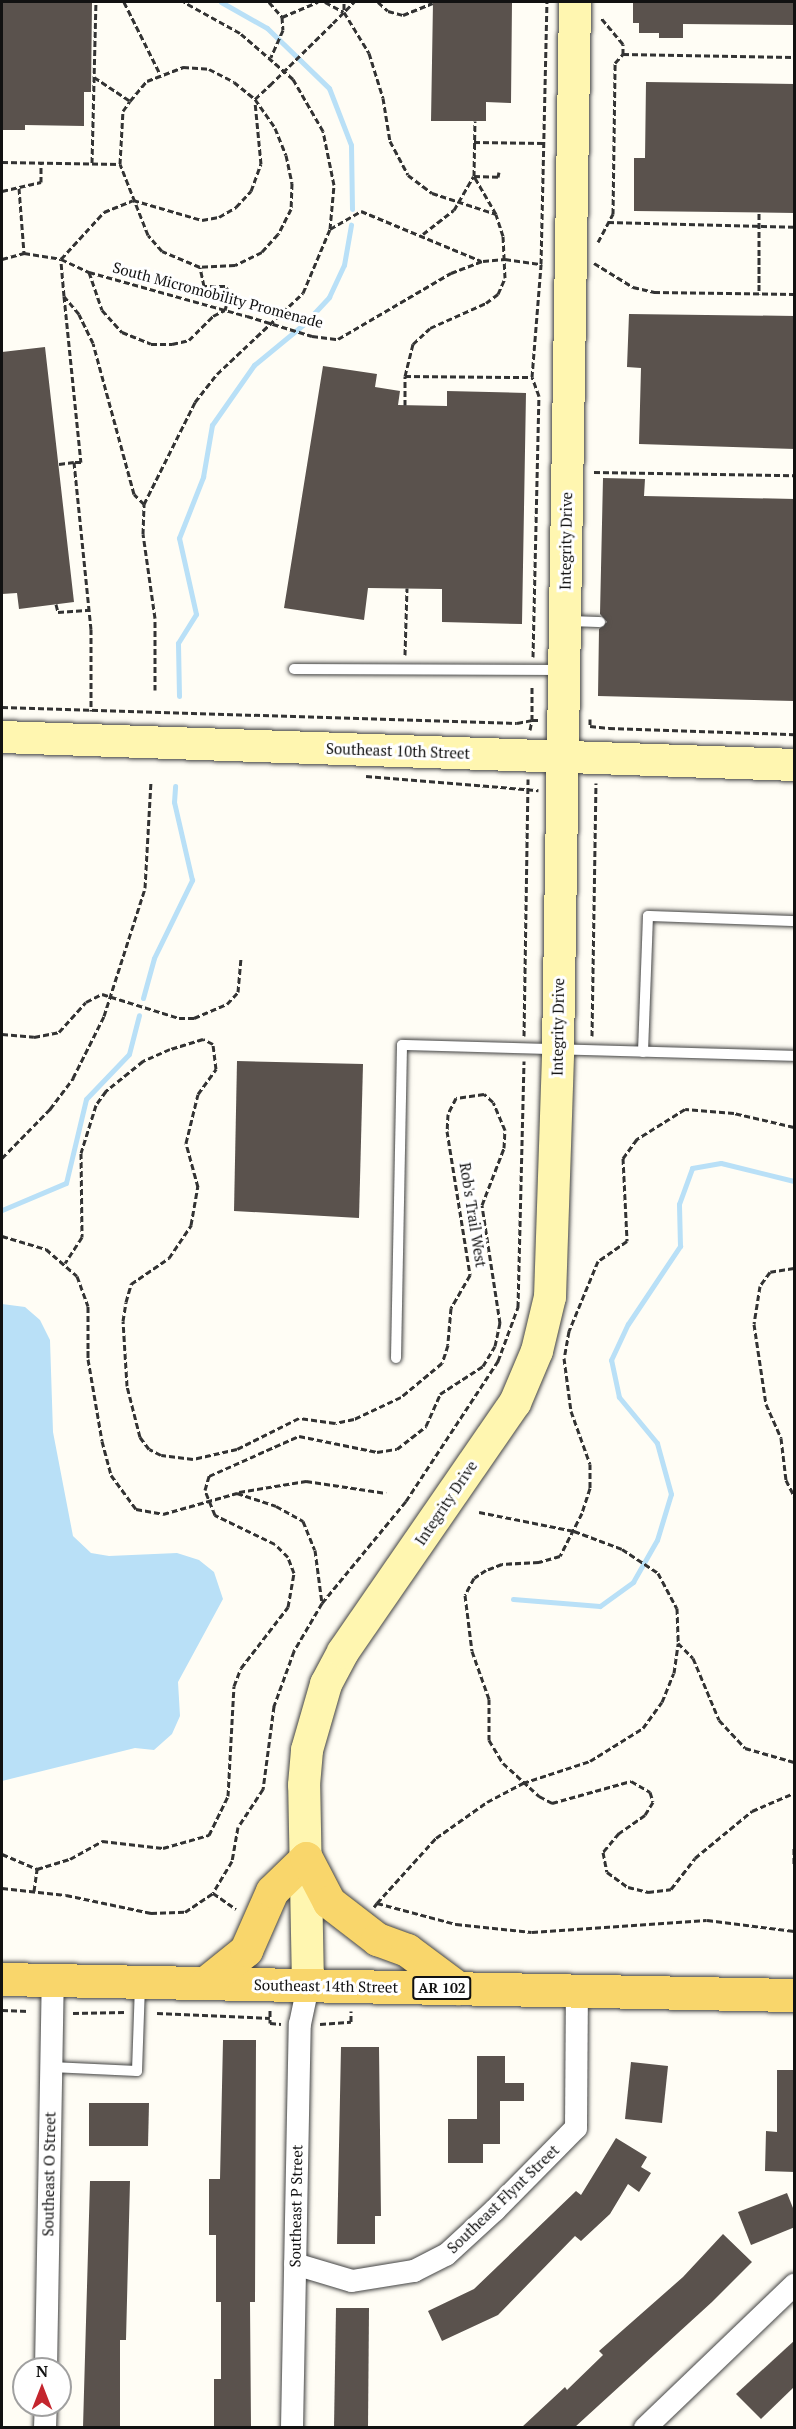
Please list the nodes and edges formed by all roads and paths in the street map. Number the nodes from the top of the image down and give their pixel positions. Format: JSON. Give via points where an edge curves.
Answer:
{"nodes":[{"id":1,"x":96,"y":2,"type":"edge"},
{"id":2,"x":124,"y":2,"type":"edge"},
{"id":3,"x":184,"y":2,"type":"edge"},
{"id":4,"x":269,"y":2,"type":"edge"},
{"id":5,"x":318,"y":2,"type":"edge"},
{"id":6,"x":325,"y":2,"type":"edge"},
{"id":7,"x":344,"y":2,"type":"edge"},
{"id":8,"x":354,"y":2,"type":"edge"},
{"id":9,"x":378,"y":2,"type":"edge"},
{"id":10,"x":547,"y":2,"type":"edge"},
{"id":11,"x":433,"y":3,"type":"edge"},
{"id":12,"x":588,"y":7,"type":"edge"},
{"id":13,"x":344,"y":12,"type":"junction"},
{"id":14,"x":282,"y":17,"type":"junction"},
{"id":15,"x":623,"y":54,"type":"junction"},
{"id":16,"x":271,"y":57,"type":"junction"},
{"id":17,"x":795,"y":57,"type":"edge"},
{"id":18,"x":160,"y":74,"type":"junction"},
{"id":19,"x":94,"y":77,"type":"junction"},
{"id":20,"x":255,"y":99,"type":"junction"},
{"id":21,"x":130,"y":101,"type":"junction"},
{"id":22,"x":475,"y":121,"type":"dead end"},
{"id":23,"x":474,"y":142,"type":"junction"},
{"id":24,"x":500,"y":143,"type":"junction"},
{"id":25,"x":544,"y":143,"type":"junction"},
{"id":26,"x":500,"y":149,"type":"dead end"},
{"id":27,"x":2,"y":162,"type":"edge"},
{"id":28,"x":41,"y":163,"type":"junction"},
{"id":29,"x":92,"y":163,"type":"junction"},
{"id":30,"x":120,"y":164,"type":"junction"},
{"id":31,"x":499,"y":172,"type":"dead end"},
{"id":32,"x":474,"y":176,"type":"junction"},
{"id":33,"x":19,"y":189,"type":"junction"},
{"id":34,"x":2,"y":191,"type":"edge"},
{"id":35,"x":133,"y":200,"type":"junction"},
{"id":36,"x":459,"y":203,"type":"junction"},
{"id":37,"x":759,"y":213,"type":"dead end"},
{"id":38,"x":496,"y":214,"type":"junction"},
{"id":39,"x":608,"y":222,"type":"junction"},
{"id":40,"x":759,"y":226,"type":"junction"},
{"id":41,"x":795,"y":227,"type":"edge"},
{"id":42,"x":330,"y":229,"type":"junction"},
{"id":43,"x":423,"y":234,"type":"junction"},
{"id":44,"x":597,"y":247,"type":"dead end"},
{"id":45,"x":24,"y":253,"type":"junction"},
{"id":46,"x":597,"y":255,"type":"dead end"},
{"id":47,"x":2,"y":259,"type":"edge"},
{"id":48,"x":61,"y":259,"type":"junction"},
{"id":49,"x":505,"y":259,"type":"junction"},
{"id":50,"x":483,"y":261,"type":"junction"},
{"id":51,"x":596,"y":263,"type":"junction"},
{"id":52,"x":541,"y":264,"type":"junction"},
{"id":53,"x":549,"y":264,"type":"dead end"},
{"id":54,"x":200,"y":267,"type":"junction"},
{"id":55,"x":89,"y":272,"type":"junction"},
{"id":56,"x":596,"y":275,"type":"dead end"},
{"id":57,"x":759,"y":294,"type":"junction"},
{"id":58,"x":795,"y":294,"type":"edge"},
{"id":59,"x":64,"y":296,"type":"junction"},
{"id":60,"x":225,"y":310,"type":"junction"},
{"id":61,"x":405,"y":376,"type":"junction"},
{"id":62,"x":532,"y":377,"type":"junction"},
{"id":63,"x":405,"y":405,"type":"dead end"},
{"id":64,"x":594,"y":460,"type":"dead end"},
{"id":65,"x":74,"y":462,"type":"junction"},
{"id":66,"x":59,"y":464,"type":"dead end"},
{"id":67,"x":795,"y":475,"type":"edge"},
{"id":68,"x":144,"y":504,"type":"junction"},
{"id":69,"x":407,"y":588,"type":"dead end"},
{"id":70,"x":56,"y":604,"type":"dead end"},
{"id":71,"x":90,"y":610,"type":"junction"},
{"id":72,"x":564,"y":621,"type":"junction"},
{"id":73,"x":600,"y":622,"type":"dead end"},
{"id":74,"x":294,"y":669,"type":"dead end"},
{"id":75,"x":405,"y":670,"type":"junction"},
{"id":76,"x":533,"y":670,"type":"junction"},
{"id":77,"x":564,"y":670,"type":"junction"},
{"id":78,"x":154,"y":690,"type":"dead end"},
{"id":79,"x":2,"y":707,"type":"edge"},
{"id":80,"x":589,"y":709,"type":"dead end"},
{"id":81,"x":91,"y":711,"type":"junction"},
{"id":82,"x":532,"y":720,"type":"junction"},
{"id":83,"x":545,"y":720,"type":"dead end"},
{"id":84,"x":795,"y":734,"type":"edge"},
{"id":85,"x":2,"y":736,"type":"edge"},
{"id":86,"x":529,"y":738,"type":"dead end"},
{"id":87,"x":563,"y":757,"type":"junction"},
{"id":88,"x":795,"y":765,"type":"edge"},
{"id":89,"x":596,"y":775,"type":"dead end"},
{"id":90,"x":528,"y":780,"type":"dead end"},
{"id":91,"x":151,"y":782,"type":"dead end"},
{"id":92,"x":596,"y":791,"type":"junction"},
{"id":93,"x":585,"y":792,"type":"dead end"},
{"id":94,"x":795,"y":921,"type":"edge"},
{"id":95,"x":241,"y":957,"type":"dead end"},
{"id":96,"x":110,"y":998,"type":"junction"},
{"id":97,"x":2,"y":1034,"type":"edge"},
{"id":98,"x":592,"y":1036,"type":"dead end"},
{"id":99,"x":524,"y":1049,"type":"junction"},
{"id":100,"x":558,"y":1050,"type":"junction"},
{"id":101,"x":643,"y":1052,"type":"junction"},
{"id":102,"x":795,"y":1056,"type":"edge"},
{"id":103,"x":795,"y":1127,"type":"edge"},
{"id":104,"x":2,"y":1158,"type":"edge"},
{"id":105,"x":2,"y":1236,"type":"edge"},
{"id":106,"x":65,"y":1263,"type":"junction"},
{"id":107,"x":795,"y":1268,"type":"edge"},
{"id":108,"x":396,"y":1358,"type":"dead end"},
{"id":109,"x":237,"y":1493,"type":"junction"},
{"id":110,"x":386,"y":1493,"type":"dead end"},
{"id":111,"x":795,"y":1496,"type":"edge"},
{"id":112,"x":207,"y":1501,"type":"junction"},
{"id":113,"x":479,"y":1512,"type":"dead end"},
{"id":114,"x":574,"y":1531,"type":"junction"},
{"id":115,"x":322,"y":1604,"type":"junction"},
{"id":116,"x":678,"y":1643,"type":"junction"},
{"id":117,"x":795,"y":1762,"type":"edge"},
{"id":118,"x":523,"y":1783,"type":"junction"},
{"id":119,"x":795,"y":1793,"type":"edge"},
{"id":120,"x":795,"y":1848,"type":"edge"},
{"id":121,"x":2,"y":1854,"type":"edge"},
{"id":122,"x":306,"y":1858,"type":"junction"},
{"id":123,"x":795,"y":1866,"type":"edge"},
{"id":124,"x":37,"y":1869,"type":"junction"},
{"id":125,"x":2,"y":1888,"type":"edge"},
{"id":126,"x":34,"y":1891,"type":"junction"},
{"id":127,"x":213,"y":1893,"type":"junction"},
{"id":128,"x":378,"y":1903,"type":"junction"},
{"id":129,"x":243,"y":1914,"type":"dead end"},
{"id":130,"x":368,"y":1914,"type":"dead end"},
{"id":131,"x":795,"y":1931,"type":"edge"},
{"id":132,"x":2,"y":1979,"type":"edge"},
{"id":133,"x":53,"y":1980,"type":"junction"},
{"id":134,"x":140,"y":1982,"type":"junction"},
{"id":135,"x":205,"y":1983,"type":"junction"},
{"id":136,"x":308,"y":1985,"type":"junction"},
{"id":137,"x":458,"y":1988,"type":"junction"},
{"id":138,"x":577,"y":1991,"type":"junction"},
{"id":139,"x":795,"y":1995,"type":"edge"},
{"id":140,"x":2,"y":2010,"type":"edge"},
{"id":141,"x":29,"y":2011,"type":"dead end"},
{"id":142,"x":125,"y":2012,"type":"dead end"},
{"id":143,"x":73,"y":2013,"type":"dead end"},
{"id":144,"x":157,"y":2013,"type":"dead end"},
{"id":145,"x":351,"y":2022,"type":"dead end"},
{"id":146,"x":286,"y":2024,"type":"dead end"},
{"id":147,"x":317,"y":2025,"type":"dead end"},
{"id":148,"x":50,"y":2067,"type":"junction"},
{"id":149,"x":295,"y":2264,"type":"junction"},
{"id":150,"x":795,"y":2285,"type":"edge"},
{"id":151,"x":46,"y":2357,"type":"edge"},
{"id":152,"x":292,"y":2427,"type":"edge"},
{"id":153,"x":645,"y":2427,"type":"edge"}],
"edges":[{"from":1,"to":19,"type":"path"},
{"from":2,"to":18,"type":"path"},
{"from":3,"to":16,"type":"path","via":[[240,33]]},
{"from":4,"to":14,"type":"path"},
{"from":5,"to":14,"type":"path"},
{"from":6,"to":13,"type":"path"},
{"from":7,"to":13,"type":"path"},
{"from":8,"to":13,"type":"path"},
{"from":9,"to":11,"type":"path","via":[[388,11],[404,15]]},
{"from":10,"to":25,"type":"path"},
{"from":12,"to":15,"type":"path","via":[[623,44]]},
{"from":12,"to":72,"type":"street","name":"Integrity Drive"},
{"from":13,"to":20,"type":"path","bridge":true},
{"from":13,"to":36,"type":"path","via":[[376,73],[390,141],[408,175],[432,193]]},
{"from":14,"to":16,"type":"path","via":[[282,37]]},
{"from":15,"to":17,"type":"path"},
{"from":15,"to":39,"type":"path","via":[[615,63],[612,214]]},
{"from":16,"to":42,"type":"path","via":[[293,79],[322,131],[334,185]]},
{"from":18,"to":20,"type":"path","via":[[183,67],[209,69]]},
{"from":18,"to":21,"type":"path"},
{"from":19,"to":21,"type":"path"},
{"from":19,"to":29,"type":"path"},
{"from":20,"to":35,"type":"path","via":[[261,164],[251,191],[236,207],[219,217],[202,220]]},
{"from":20,"to":54,"type":"path","via":[[275,128],[286,155],[292,183],[291,209],[278,234],[262,252],[235,265]]},
{"from":21,"to":30,"type":"path","via":[[123,111]]},
{"from":22,"to":23,"type":"path"},
{"from":23,"to":24,"type":"path"},
{"from":23,"to":32,"type":"path"},
{"from":24,"to":25,"type":"path"},
{"from":24,"to":26,"type":"path"},
{"from":25,"to":52,"type":"path"},
{"from":27,"to":28,"type":"path"},
{"from":28,"to":29,"type":"path"},
{"from":28,"to":33,"type":"path","via":[[41,182]]},
{"from":29,"to":30,"type":"path"},
{"from":30,"to":35,"type":"path"},
{"from":31,"to":32,"type":"path","via":[[498,177]]},
{"from":32,"to":36,"type":"path"},
{"from":32,"to":38,"type":"path"},
{"from":33,"to":34,"type":"path"},
{"from":33,"to":45,"type":"path"},
{"from":35,"to":48,"type":"path","via":[[104,212]]},
{"from":35,"to":54,"type":"path","via":[[148,235],[162,251]]},
{"from":36,"to":38,"type":"path"},
{"from":36,"to":43,"type":"path","via":[[445,220]]},
{"from":37,"to":40,"type":"path"},
{"from":38,"to":49,"type":"path"},
{"from":39,"to":40,"type":"path"},
{"from":39,"to":44,"type":"path"},
{"from":40,"to":41,"type":"path"},
{"from":40,"to":57,"type":"path"},
{"from":42,"to":43,"type":"path","via":[[361,212]]},
{"from":42,"to":68,"type":"path","via":[[303,293],[217,374],[195,402]]},
{"from":43,"to":50,"type":"path"},
{"from":45,"to":47,"type":"path","name":"South Micromobility Promenade"},
{"from":45,"to":48,"type":"path","name":"South Micromobility Promenade"},
{"from":46,"to":51,"type":"path"},
{"from":48,"to":55,"type":"path","name":"South Micromobility Promenade"},
{"from":48,"to":59,"type":"path"},
{"from":49,"to":50,"type":"path","name":"South Micromobility Promenade"},
{"from":49,"to":52,"type":"path","name":"South Micromobility Promenade"},
{"from":49,"to":61,"type":"path","via":[[505,278],[498,294],[430,328],[413,345]]},
{"from":50,"to":60,"type":"path","name":"South Micromobility Promenade","bridge":true,"via":[[451,273],[338,339],[312,336]]},
{"from":51,"to":56,"type":"path"},
{"from":51,"to":57,"type":"path","via":[[633,287],[654,292]]},
{"from":52,"to":53,"type":"path","name":"South Micromobility Promenade"},
{"from":52,"to":62,"type":"path"},
{"from":54,"to":60,"type":"path","via":[[204,286],[225,286],[230,292]]},
{"from":55,"to":60,"type":"path","name":"South Micromobility Promenade"},
{"from":55,"to":60,"type":"path","via":[[102,310],[122,332],[136,340],[172,344],[189,340],[213,316]]},
{"from":57,"to":58,"type":"path"},
{"from":59,"to":65,"type":"path","via":[[81,462]]},
{"from":59,"to":68,"type":"path","via":[[79,314],[93,343],[134,494]]},
{"from":61,"to":62,"type":"path"},
{"from":61,"to":63,"type":"path"},
{"from":62,"to":76,"type":"path","via":[[539,396]]},
{"from":64,"to":67,"type":"path","via":[[594,474]]},
{"from":65,"to":66,"type":"path"},
{"from":65,"to":71,"type":"path"},
{"from":68,"to":78,"type":"path","via":[[143,534],[154,618]]},
{"from":69,"to":75,"type":"path"},
{"from":70,"to":71,"type":"path","via":[[58,612]]},
{"from":71,"to":81,"type":"path"},
{"from":72,"to":73,"type":"lane"},
{"from":72,"to":77,"type":"street","name":"Integrity Drive"},
{"from":74,"to":75,"type":"lane"},
{"from":75,"to":76,"type":"lane"},
{"from":76,"to":77,"type":"lane"},
{"from":76,"to":82,"type":"path"},
{"from":77,"to":87,"type":"street","name":"Integrity Drive"},
{"from":79,"to":81,"type":"path"},
{"from":80,"to":84,"type":"path","via":[[591,726]]},
{"from":81,"to":82,"type":"path","via":[[404,722]]},
{"from":82,"to":83,"type":"path"},
{"from":82,"to":86,"type":"path"},
{"from":85,"to":87,"type":"street","name":"Southeast 10th Street"},
{"from":87,"to":88,"type":"street","name":"Southeast 10th Street"},
{"from":87,"to":100,"type":"street","name":"Integrity Drive"},
{"from":89,"to":92,"type":"path"},
{"from":90,"to":99,"type":"path"},
{"from":91,"to":96,"type":"path","via":[[145,888]]},
{"from":92,"to":93,"type":"path"},
{"from":92,"to":98,"type":"path"},
{"from":94,"to":101,"type":"lane","via":[[648,916]]},
{"from":95,"to":96,"type":"path","via":[[238,992],[227,1004],[194,1018],[179,1018]]},
{"from":96,"to":97,"type":"path","via":[[102,994],[93,997],[66,1027],[50,1035]]},
{"from":96,"to":104,"type":"path","via":[[73,1078]]},
{"from":99,"to":100,"type":"lane"},
{"from":99,"to":108,"type":"lane","via":[[402,1045]]},
{"from":99,"to":115,"type":"path","via":[[518,1307],[498,1361],[406,1501]]},
{"from":100,"to":101,"type":"lane"},
{"from":100,"to":122,"type":"street","name":"Integrity Drive","via":[[550,1297],[537,1351],[514,1403],[343,1652],[326,1684],[308,1750]]},
{"from":101,"to":102,"type":"lane"},
{"from":103,"to":114,"type":"path","via":[[734,1113],[686,1109],[638,1139],[623,1158],[627,1241],[598,1261],[569,1331],[564,1358],[571,1411],[591,1464],[590,1488]]},
{"from":105,"to":106,"type":"path","via":[[46,1249]]},
{"from":106,"to":112,"type":"path","via":[[77,1276],[88,1306],[88,1359],[111,1475],[135,1509],[163,1514]]},
{"from":106,"to":112,"type":"path","name":"Rob's Trail West","via":[[82,1237],[81,1153],[96,1105],[106,1090],[143,1061],[203,1039],[213,1044],[218,1055],[216,1069],[192,1109],[186,1143],[198,1187],[191,1225],[169,1258],[130,1284],[123,1320],[127,1386],[140,1437],[149,1449],[161,1455],[193,1459],[237,1449],[298,1418],[335,1423],[376,1411],[431,1376],[442,1363],[452,1308],[471,1275],[466,1232],[453,1183],[448,1114],[456,1098],[469,1093],[484,1094],[493,1102],[505,1130],[504,1148],[482,1205],[500,1323],[495,1346],[483,1366],[440,1394],[426,1426],[397,1449],[378,1452],[299,1436],[280,1448],[209,1476]]},
{"from":107,"to":111,"type":"path","via":[[770,1272],[760,1286],[754,1324],[766,1404],[781,1438],[786,1480]]},
{"from":109,"to":110,"type":"path","via":[[306,1481]]},
{"from":109,"to":112,"type":"path"},
{"from":109,"to":115,"type":"path","via":[[276,1506],[303,1521],[315,1550]]},
{"from":112,"to":124,"type":"path","via":[[221,1519],[275,1544],[288,1557],[294,1573],[288,1607],[241,1668],[234,1686],[228,1796],[221,1816],[209,1835],[193,1842],[163,1848],[102,1841],[70,1859]]},
{"from":113,"to":114,"type":"path"},
{"from":114,"to":116,"type":"path","via":[[622,1549],[658,1573],[677,1608]]},
{"from":114,"to":118,"type":"path","via":[[560,1556],[486,1570],[474,1578],[465,1596],[472,1652],[489,1700],[489,1740],[503,1763]]},
{"from":115,"to":127,"type":"path","via":[[294,1652],[274,1706],[263,1789],[238,1827],[232,1861]]},
{"from":116,"to":117,"type":"path","via":[[693,1658],[719,1720],[733,1737],[745,1748]]},
{"from":116,"to":118,"type":"path","via":[[674,1672],[662,1702],[643,1728],[590,1761]]},
{"from":118,"to":119,"type":"path","via":[[552,1803],[631,1781],[644,1785],[653,1802],[645,1815],[619,1833],[603,1852],[607,1872],[628,1887],[648,1892],[671,1889],[695,1858],[752,1810]]},
{"from":118,"to":128,"type":"path","via":[[487,1802],[436,1838]]},
{"from":120,"to":123,"type":"path"},
{"from":121,"to":124,"type":"path"},
{"from":122,"to":135,"type":"main road","via":[[272,1891],[260,1926],[246,1950]]},
{"from":122,"to":136,"type":"street","name":"Integrity Drive"},
{"from":122,"to":137,"type":"main road","via":[[329,1902],[377,1939],[407,1950]]},
{"from":124,"to":126,"type":"path"},
{"from":125,"to":126,"type":"path"},
{"from":126,"to":127,"type":"path","via":[[151,1913],[185,1912]]},
{"from":127,"to":129,"type":"path"},
{"from":128,"to":130,"type":"path"},
{"from":128,"to":131,"type":"path","via":[[456,1924],[532,1932],[707,1920]]},
{"from":132,"to":133,"type":"main road","name":"Southeast 14th Street","number":"AR 102"},
{"from":133,"to":134,"type":"main road","name":"Southeast 14th Street","number":"AR 102"},
{"from":133,"to":148,"type":"street","name":"Southeast O Street"},
{"from":134,"to":135,"type":"main road","name":"Southeast 14th Street","number":"AR 102"},
{"from":134,"to":148,"type":"lane","via":[[138,2070]]},
{"from":135,"to":136,"type":"main road","name":"Southeast 14th Street","number":"AR 102"},
{"from":136,"to":137,"type":"main road","name":"Southeast 14th Street","number":"AR 102"},
{"from":136,"to":149,"type":"street","name":"Southeast P Street","via":[[300,2024]]},
{"from":137,"to":138,"type":"main road","name":"Southeast 14th Street","number":"AR 102"},
{"from":138,"to":139,"type":"main road","name":"Southeast 14th Street","number":"AR 102"},
{"from":138,"to":149,"type":"street","name":"Southeast Flynt Street","via":[[576,2128],[495,2210],[446,2255],[414,2271],[352,2281]]},
{"from":140,"to":141,"type":"path"},
{"from":142,"to":143,"type":"path"},
{"from":144,"to":146,"type":"path","via":[[270,2016],[270,2023]]},
{"from":145,"to":147,"type":"path"},
{"from":148,"to":151,"type":"street","name":"Southeast O Street"},
{"from":149,"to":152,"type":"street","name":"Southeast P Street"},
{"from":150,"to":153,"type":"street"}]}
